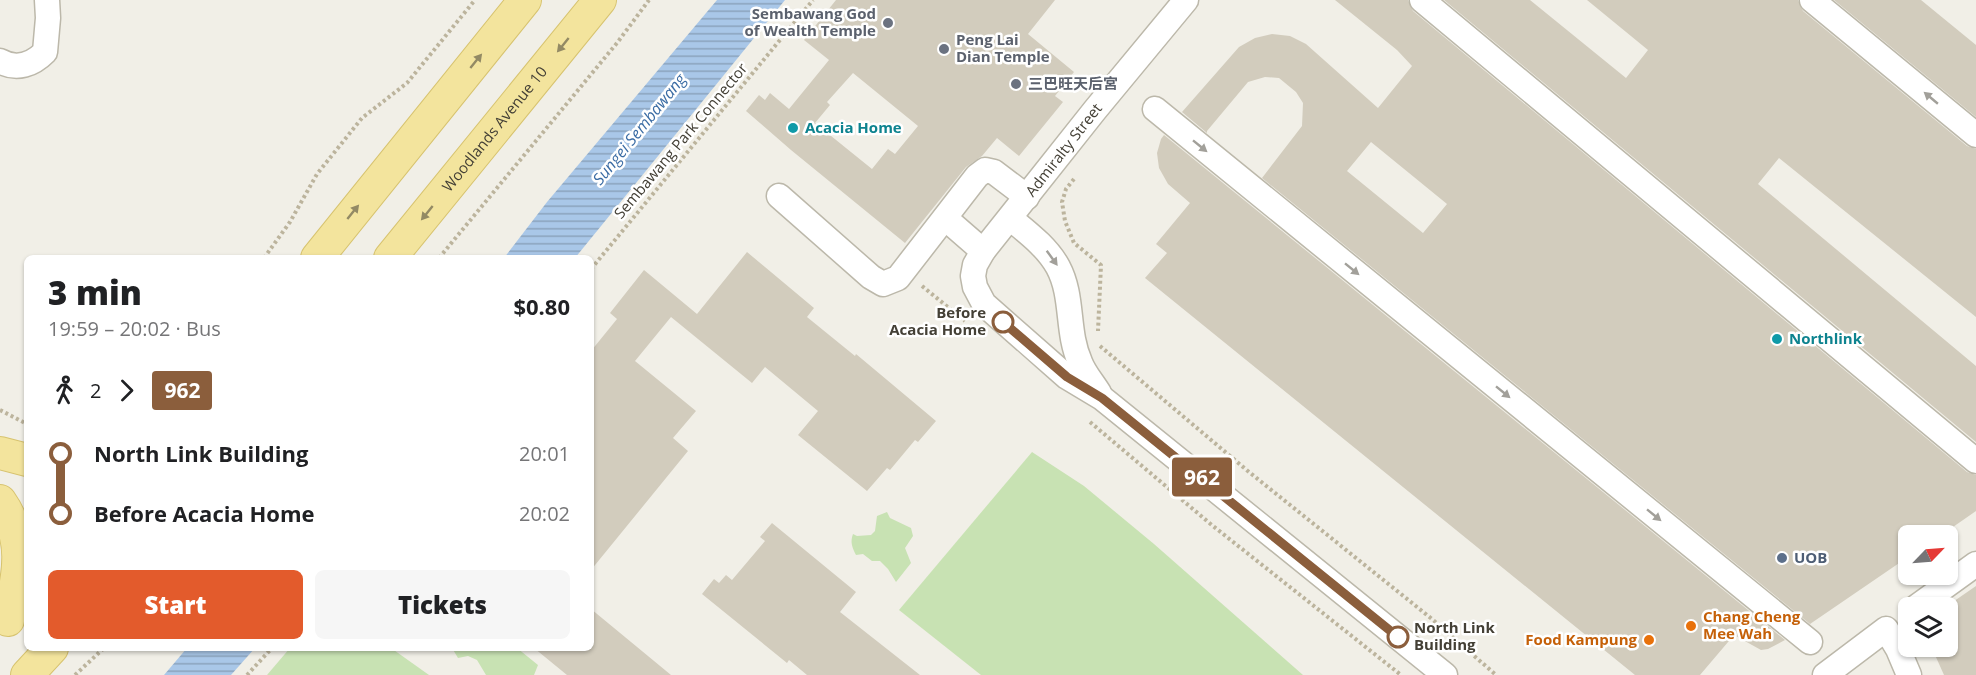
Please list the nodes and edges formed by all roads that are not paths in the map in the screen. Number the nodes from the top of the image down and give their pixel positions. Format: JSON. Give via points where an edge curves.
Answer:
{"nodes":[{"id":1,"x":48,"y":0,"type":"edge"},
{"id":2,"x":525,"y":0,"type":"edge"},
{"id":3,"x":600,"y":0,"type":"edge"},
{"id":4,"x":1186,"y":0,"type":"edge"},
{"id":5,"x":1422,"y":0,"type":"edge"},
{"id":6,"x":1812,"y":0,"type":"edge"},
{"id":7,"x":0,"y":61,"type":"edge"},
{"id":8,"x":1155,"y":109,"type":"dead end"},
{"id":9,"x":1976,"y":135,"type":"edge"},
{"id":10,"x":779,"y":196,"type":"dead end"},
{"id":11,"x":1027,"y":196,"type":"junction"},
{"id":12,"x":945,"y":218,"type":"junction"},
{"id":13,"x":1010,"y":218,"type":"junction"},
{"id":14,"x":983,"y":251,"type":"junction"},
{"id":15,"x":318,"y":255,"type":"edge"},
{"id":16,"x":392,"y":255,"type":"edge"},
{"id":17,"x":1102,"y":398,"type":"junction"},
{"id":18,"x":0,"y":455,"type":"edge"},
{"id":19,"x":24,"y":459,"type":"edge"},
{"id":20,"x":1976,"y":461,"type":"edge"},
{"id":21,"x":24,"y":475,"type":"edge"},
{"id":22,"x":0,"y":495,"type":"edge"},
{"id":23,"x":0,"y":501,"type":"edge"},
{"id":24,"x":24,"y":513,"type":"edge"},
{"id":25,"x":1976,"y":564,"type":"edge"},
{"id":26,"x":1930,"y":597,"type":"edge"},
{"id":27,"x":12,"y":616,"type":"edge"},
{"id":28,"x":1898,"y":620,"type":"edge"},
{"id":29,"x":1886,"y":629,"type":"junction"},
{"id":30,"x":1810,"y":642,"type":"dead end"},
{"id":31,"x":49,"y":651,"type":"edge"},
{"id":32,"x":27,"y":675,"type":"edge"},
{"id":33,"x":1445,"y":675,"type":"edge"},
{"id":34,"x":1825,"y":675,"type":"edge"},
{"id":35,"x":1909,"y":675,"type":"edge"}],
"edges":[{"from":1,"to":7,"type":"street","via":[[45,52],[28,65],[6,65]]},
{"from":15,"to":2,"type":"main road","one_way":true},
{"from":3,"to":16,"type":"main road","name":"Woodlands Avenue 10","one_way":true},
{"from":4,"to":11,"type":"street","name":"Admiralty Street"},
{"from":5,"to":20,"type":"street"},
{"from":9,"to":6,"type":"street","one_way":true},
{"from":8,"to":30,"type":"street","one_way":true},
{"from":10,"to":12,"type":"street","via":[[870,277],[883,284],[898,278]]},
{"from":11,"to":12,"type":"street","via":[[994,172],[985,170]]},
{"from":11,"to":13,"type":"street","name":"Admiralty Street"},
{"from":12,"to":14,"type":"street"},
{"from":13,"to":14,"type":"street","name":"Admiralty Street"},
{"from":13,"to":17,"type":"street","name":"Admiralty Street","one_way":true,"via":[[1042,245],[1058,266],[1068,291],[1079,361]]},
{"from":14,"to":17,"type":"street","name":"Admiralty Street","via":[[973,276],[984,304],[1067,377]]},
{"from":17,"to":33,"type":"street","name":"Admiralty Street"},
{"from":18,"to":19,"type":"main road"},
{"from":18,"to":21,"type":"street"},
{"from":22,"to":24,"type":"street"},
{"from":23,"to":27,"type":"main road","via":[[9,514],[19,549]]},
{"from":25,"to":26,"type":"street"},
{"from":28,"to":29,"type":"street"},
{"from":29,"to":34,"type":"street"},
{"from":29,"to":35,"type":"street"},
{"from":31,"to":32,"type":"main road"}]}
